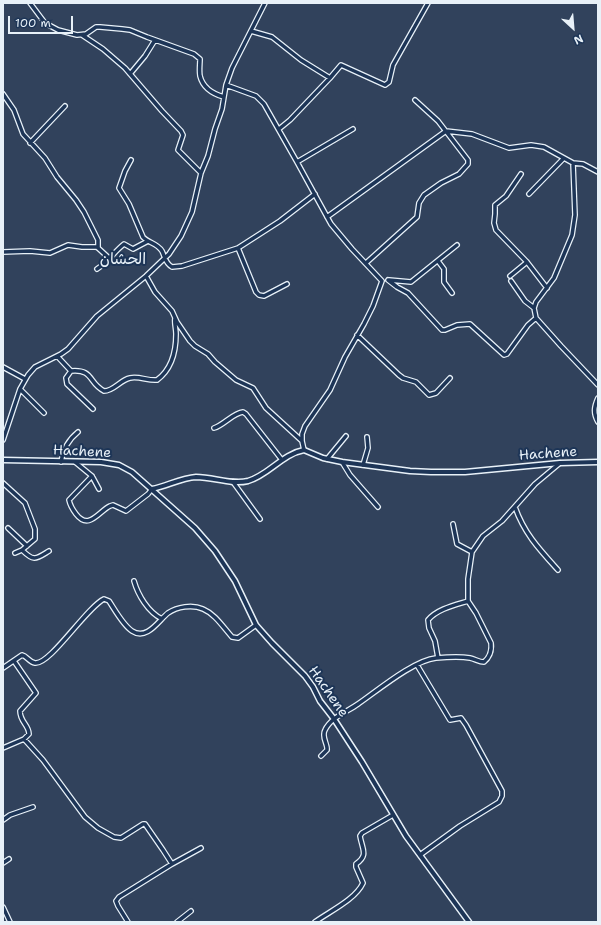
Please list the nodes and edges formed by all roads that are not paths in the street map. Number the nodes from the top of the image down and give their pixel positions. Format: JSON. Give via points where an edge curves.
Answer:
{"nodes":[{"id":1,"x":30,"y":3,"type":"edge"},
{"id":2,"x":265,"y":3,"type":"edge"},
{"id":3,"x":428,"y":3,"type":"edge"},
{"id":4,"x":251,"y":31,"type":"junction"},
{"id":5,"x":82,"y":35,"type":"junction"},
{"id":6,"x":155,"y":40,"type":"junction"},
{"id":7,"x":130,"y":74,"type":"junction"},
{"id":8,"x":330,"y":78,"type":"junction"},
{"id":9,"x":226,"y":85,"type":"junction"},
{"id":10,"x":3,"y":94,"type":"edge"},
{"id":11,"x":224,"y":97,"type":"junction"},
{"id":12,"x":415,"y":100,"type":"dead end"},
{"id":13,"x":65,"y":106,"type":"dead end"},
{"id":14,"x":353,"y":128,"type":"dead end"},
{"id":15,"x":279,"y":129,"type":"junction"},
{"id":16,"x":446,"y":131,"type":"junction"},
{"id":17,"x":30,"y":143,"type":"junction"},
{"id":18,"x":564,"y":158,"type":"junction"},
{"id":19,"x":131,"y":160,"type":"dead end"},
{"id":20,"x":298,"y":162,"type":"junction"},
{"id":21,"x":573,"y":163,"type":"junction"},
{"id":22,"x":598,"y":172,"type":"edge"},
{"id":23,"x":201,"y":173,"type":"junction"},
{"id":24,"x":521,"y":174,"type":"dead end"},
{"id":25,"x":315,"y":194,"type":"junction"},
{"id":26,"x":529,"y":194,"type":"dead end"},
{"id":27,"x":327,"y":217,"type":"junction"},
{"id":28,"x":148,"y":241,"type":"junction"},
{"id":29,"x":457,"y":245,"type":"dead end"},
{"id":30,"x":98,"y":248,"type":"junction"},
{"id":31,"x":238,"y":248,"type":"junction"},
{"id":32,"x":3,"y":252,"type":"edge"},
{"id":33,"x":164,"y":258,"type":"junction"},
{"id":34,"x":110,"y":259,"type":"junction"},
{"id":35,"x":438,"y":261,"type":"junction"},
{"id":36,"x":527,"y":262,"type":"junction"},
{"id":37,"x":366,"y":264,"type":"junction"},
{"id":38,"x":97,"y":269,"type":"dead end"},
{"id":39,"x":146,"y":276,"type":"junction"},
{"id":40,"x":510,"y":276,"type":"dead end"},
{"id":41,"x":388,"y":280,"type":"junction"},
{"id":42,"x":382,"y":281,"type":"junction"},
{"id":43,"x":511,"y":281,"type":"dead end"},
{"id":44,"x":287,"y":284,"type":"dead end"},
{"id":45,"x":547,"y":288,"type":"junction"},
{"id":46,"x":452,"y":293,"type":"dead end"},
{"id":47,"x":534,"y":308,"type":"junction"},
{"id":48,"x":175,"y":316,"type":"junction"},
{"id":49,"x":536,"y":318,"type":"junction"},
{"id":50,"x":357,"y":335,"type":"junction"},
{"id":51,"x":56,"y":356,"type":"junction"},
{"id":52,"x":3,"y":367,"type":"edge"},
{"id":53,"x":70,"y":371,"type":"junction"},
{"id":54,"x":450,"y":378,"type":"dead end"},
{"id":55,"x":25,"y":379,"type":"junction"},
{"id":56,"x":598,"y":385,"type":"edge"},
{"id":57,"x":20,"y":388,"type":"junction"},
{"id":58,"x":598,"y":398,"type":"edge"},
{"id":59,"x":93,"y":409,"type":"dead end"},
{"id":60,"x":44,"y":413,"type":"dead end"},
{"id":61,"x":598,"y":422,"type":"edge"},
{"id":62,"x":214,"y":428,"type":"dead end"},
{"id":63,"x":78,"y":432,"type":"dead end"},
{"id":64,"x":346,"y":436,"type":"dead end"},
{"id":65,"x":367,"y":437,"type":"dead end"},
{"id":66,"x":3,"y":440,"type":"edge"},
{"id":67,"x":302,"y":441,"type":"junction"},
{"id":68,"x":304,"y":450,"type":"junction"},
{"id":69,"x":327,"y":459,"type":"junction"},
{"id":70,"x":3,"y":460,"type":"edge"},
{"id":71,"x":282,"y":460,"type":"junction"},
{"id":72,"x":60,"y":462,"type":"junction"},
{"id":73,"x":75,"y":462,"type":"junction"},
{"id":74,"x":342,"y":462,"type":"junction"},
{"id":75,"x":598,"y":462,"type":"edge"},
{"id":76,"x":560,"y":463,"type":"junction"},
{"id":77,"x":363,"y":465,"type":"junction"},
{"id":78,"x":92,"y":476,"type":"junction"},
{"id":79,"x":233,"y":482,"type":"junction"},
{"id":80,"x":3,"y":483,"type":"edge"},
{"id":81,"x":99,"y":489,"type":"dead end"},
{"id":82,"x":152,"y":489,"type":"junction"},
{"id":83,"x":378,"y":507,"type":"dead end"},
{"id":84,"x":515,"y":507,"type":"junction"},
{"id":85,"x":260,"y":519,"type":"dead end"},
{"id":86,"x":453,"y":524,"type":"dead end"},
{"id":87,"x":8,"y":528,"type":"dead end"},
{"id":88,"x":27,"y":546,"type":"junction"},
{"id":89,"x":22,"y":550,"type":"junction"},
{"id":90,"x":49,"y":551,"type":"dead end"},
{"id":91,"x":472,"y":552,"type":"junction"},
{"id":92,"x":15,"y":553,"type":"dead end"},
{"id":93,"x":558,"y":570,"type":"dead end"},
{"id":94,"x":134,"y":581,"type":"dead end"},
{"id":95,"x":468,"y":601,"type":"junction"},
{"id":96,"x":162,"y":619,"type":"junction"},
{"id":97,"x":256,"y":625,"type":"junction"},
{"id":98,"x":438,"y":658,"type":"junction"},
{"id":99,"x":14,"y":661,"type":"junction"},
{"id":100,"x":417,"y":665,"type":"junction"},
{"id":101,"x":3,"y":668,"type":"edge"},
{"id":102,"x":334,"y":719,"type":"junction"},
{"id":103,"x":24,"y":739,"type":"junction"},
{"id":104,"x":3,"y":748,"type":"edge"},
{"id":105,"x":321,"y":756,"type":"dead end"},
{"id":106,"x":33,"y":807,"type":"dead end"},
{"id":107,"x":393,"y":815,"type":"junction"},
{"id":108,"x":3,"y":820,"type":"edge"},
{"id":109,"x":201,"y":848,"type":"dead end"},
{"id":110,"x":420,"y":855,"type":"junction"},
{"id":111,"x":9,"y":859,"type":"dead end"},
{"id":112,"x":3,"y":864,"type":"edge"},
{"id":113,"x":172,"y":864,"type":"junction"},
{"id":114,"x":3,"y":907,"type":"edge"},
{"id":115,"x":191,"y":911,"type":"dead end"},
{"id":116,"x":10,"y":922,"type":"edge"},
{"id":117,"x":128,"y":922,"type":"edge"},
{"id":118,"x":177,"y":922,"type":"edge"},
{"id":119,"x":315,"y":922,"type":"edge"},
{"id":120,"x":469,"y":922,"type":"edge"}],
"edges":[{"from":1,"to":5,"type":"street","via":[[49,26]]},
{"from":2,"to":4,"type":"street"},
{"from":3,"to":8,"type":"street","via":[[393,64],[388,84],[385,85],[341,65]]},
{"from":4,"to":8,"type":"street","via":[[269,35]]},
{"from":4,"to":9,"type":"street","via":[[238,54]]},
{"from":5,"to":6,"type":"street","via":[[103,27],[130,30]]},
{"from":5,"to":7,"type":"street","via":[[103,49]]},
{"from":6,"to":7,"type":"street"},
{"from":6,"to":11,"type":"street","via":[[197,56],[204,84],[213,93]]},
{"from":7,"to":23,"type":"street","via":[[183,132],[178,150]]},
{"from":8,"to":15,"type":"street"},
{"from":9,"to":11,"type":"street"},
{"from":9,"to":15,"type":"street","via":[[256,96],[268,109]]},
{"from":10,"to":17,"type":"street","via":[[12,105],[23,134]]},
{"from":11,"to":23,"type":"street"},
{"from":12,"to":16,"type":"street"},
{"from":13,"to":17,"type":"street"},
{"from":14,"to":20,"type":"street"},
{"from":15,"to":20,"type":"street"},
{"from":16,"to":18,"type":"street","via":[[472,134],[509,148],[524,145],[544,147]]},
{"from":16,"to":27,"type":"street"},
{"from":16,"to":37,"type":"street","via":[[468,160],[468,164],[459,174],[441,183],[422,198],[416,217]]},
{"from":17,"to":30,"type":"street","via":[[45,158],[84,212],[98,240]]},
{"from":18,"to":21,"type":"street"},
{"from":18,"to":26,"type":"street"},
{"from":19,"to":28,"type":"street","via":[[119,188],[143,237]]},
{"from":20,"to":25,"type":"street"},
{"from":21,"to":22,"type":"street","via":[[583,164]]},
{"from":21,"to":45,"type":"street","via":[[573,230],[554,278]]},
{"from":23,"to":33,"type":"street","via":[[188,224],[176,245]]},
{"from":24,"to":36,"type":"street","via":[[506,196],[495,205],[494,223],[496,230]]},
{"from":25,"to":27,"type":"street"},
{"from":25,"to":31,"type":"street","via":[[280,221]]},
{"from":27,"to":37,"type":"street"},
{"from":28,"to":33,"type":"street","via":[[162,251]]},
{"from":28,"to":34,"type":"street","via":[[133,250],[125,244],[111,255]]},
{"from":29,"to":35,"type":"street"},
{"from":30,"to":32,"type":"street","via":[[68,244],[50,253]]},
{"from":30,"to":34,"type":"street"},
{"from":31,"to":33,"type":"street","via":[[176,267],[170,266]]},
{"from":31,"to":44,"type":"street","via":[[259,296]]},
{"from":33,"to":39,"type":"street"},
{"from":34,"to":38,"type":"street"},
{"from":35,"to":41,"type":"street","via":[[411,282]]},
{"from":35,"to":46,"type":"street","via":[[444,269],[444,282]]},
{"from":36,"to":40,"type":"street"},
{"from":36,"to":45,"type":"street"},
{"from":37,"to":42,"type":"street"},
{"from":39,"to":48,"type":"street","via":[[155,292]]},
{"from":39,"to":51,"type":"street","via":[[97,316],[68,349]]},
{"from":41,"to":42,"type":"street"},
{"from":41,"to":49,"type":"street","via":[[408,293],[442,330],[470,324],[504,354],[507,354]]},
{"from":42,"to":50,"type":"street","via":[[369,315]]},
{"from":43,"to":47,"type":"street","via":[[525,301]]},
{"from":45,"to":47,"type":"street"},
{"from":47,"to":49,"type":"street"},
{"from":48,"to":53,"type":"street","via":[[174,358],[169,368],[157,380],[126,379],[104,391],[85,372]]},
{"from":48,"to":67,"type":"street","via":[[193,344],[236,380],[253,388],[266,408]]},
{"from":49,"to":56,"type":"street"},
{"from":50,"to":54,"type":"street","via":[[399,375],[416,382],[429,395],[436,393]]},
{"from":50,"to":67,"type":"street","via":[[330,390],[305,426]]},
{"from":51,"to":53,"type":"street"},
{"from":51,"to":55,"type":"street","via":[[36,367]]},
{"from":52,"to":55,"type":"street"},
{"from":53,"to":59,"type":"street","via":[[66,378],[67,384]]},
{"from":55,"to":57,"type":"street"},
{"from":57,"to":60,"type":"street"},
{"from":57,"to":66,"type":"street"},
{"from":58,"to":61,"type":"street","via":[[594,410]]},
{"from":62,"to":71,"type":"street","via":[[243,412]]},
{"from":63,"to":72,"type":"street","via":[[67,443]]},
{"from":64,"to":69,"type":"street"},
{"from":65,"to":77,"type":"street","via":[[368,448]]},
{"from":67,"to":68,"type":"street"},
{"from":68,"to":69,"type":"street","name":"Hachene"},
{"from":68,"to":71,"type":"street"},
{"from":69,"to":74,"type":"street","name":"Hachene"},
{"from":70,"to":72,"type":"street","name":"Hachene"},
{"from":71,"to":79,"type":"street","via":[[257,477]]},
{"from":72,"to":73,"type":"street","name":"Hachene"},
{"from":73,"to":78,"type":"street"},
{"from":73,"to":82,"type":"street","name":"Hachene","via":[[119,465]]},
{"from":74,"to":77,"type":"street","name":"Hachene"},
{"from":74,"to":83,"type":"street"},
{"from":75,"to":76,"type":"street","name":"Hachene"},
{"from":76,"to":77,"type":"street","name":"Hachene","via":[[450,472],[410,471]]},
{"from":76,"to":84,"type":"street","via":[[535,484]]},
{"from":78,"to":81,"type":"street"},
{"from":78,"to":82,"type":"street","via":[[69,500],[76,514],[85,521],[113,505],[126,510]]},
{"from":79,"to":82,"type":"street","via":[[191,478]]},
{"from":79,"to":85,"type":"street"},
{"from":80,"to":88,"type":"street","via":[[26,503],[33,521],[35,539]]},
{"from":82,"to":97,"type":"street","name":"Hachene","via":[[195,528],[215,551],[235,581]]},
{"from":84,"to":91,"type":"street","via":[[483,536]]},
{"from":84,"to":93,"type":"street","via":[[527,533]]},
{"from":86,"to":91,"type":"street","via":[[457,544]]},
{"from":87,"to":88,"type":"street"},
{"from":88,"to":89,"type":"street"},
{"from":89,"to":90,"type":"street","via":[[33,559]]},
{"from":89,"to":92,"type":"street"},
{"from":91,"to":95,"type":"street"},
{"from":94,"to":96,"type":"street","via":[[137,590],[155,616]]},
{"from":95,"to":98,"type":"street","via":[[445,609],[428,620]]},
{"from":95,"to":98,"type":"street","via":[[492,644],[490,656],[484,662],[471,658]]},
{"from":96,"to":97,"type":"street","via":[[181,607],[197,607],[212,614],[235,639]]},
{"from":96,"to":99,"type":"street","via":[[150,630],[135,633],[104,599],[79,621],[55,651],[45,659],[34,663],[23,655]]},
{"from":97,"to":102,"type":"street","name":"Hachene","via":[[305,676]]},
{"from":98,"to":100,"type":"street"},
{"from":99,"to":101,"type":"street"},
{"from":99,"to":103,"type":"street","via":[[36,692],[20,711],[22,720],[30,732]]},
{"from":100,"to":102,"type":"street"},
{"from":100,"to":110,"type":"street","via":[[450,720],[461,718],[466,725],[502,791],[499,802]]},
{"from":102,"to":105,"type":"street","via":[[325,729],[328,747]]},
{"from":102,"to":107,"type":"street","name":"Hachene"},
{"from":103,"to":104,"type":"street"},
{"from":103,"to":113,"type":"street","via":[[89,821],[114,837],[121,838],[137,826],[146,824]]},
{"from":106,"to":108,"type":"street"},
{"from":107,"to":110,"type":"street","name":"Hachene"},
{"from":107,"to":119,"type":"street","via":[[360,836],[364,855],[356,864],[363,882],[360,888],[335,910]]},
{"from":109,"to":113,"type":"street"},
{"from":110,"to":120,"type":"street","name":"Hachene"},
{"from":111,"to":112,"type":"street"},
{"from":113,"to":117,"type":"street","via":[[119,897],[116,901]]},
{"from":114,"to":116,"type":"street"},
{"from":115,"to":118,"type":"street"}]}
